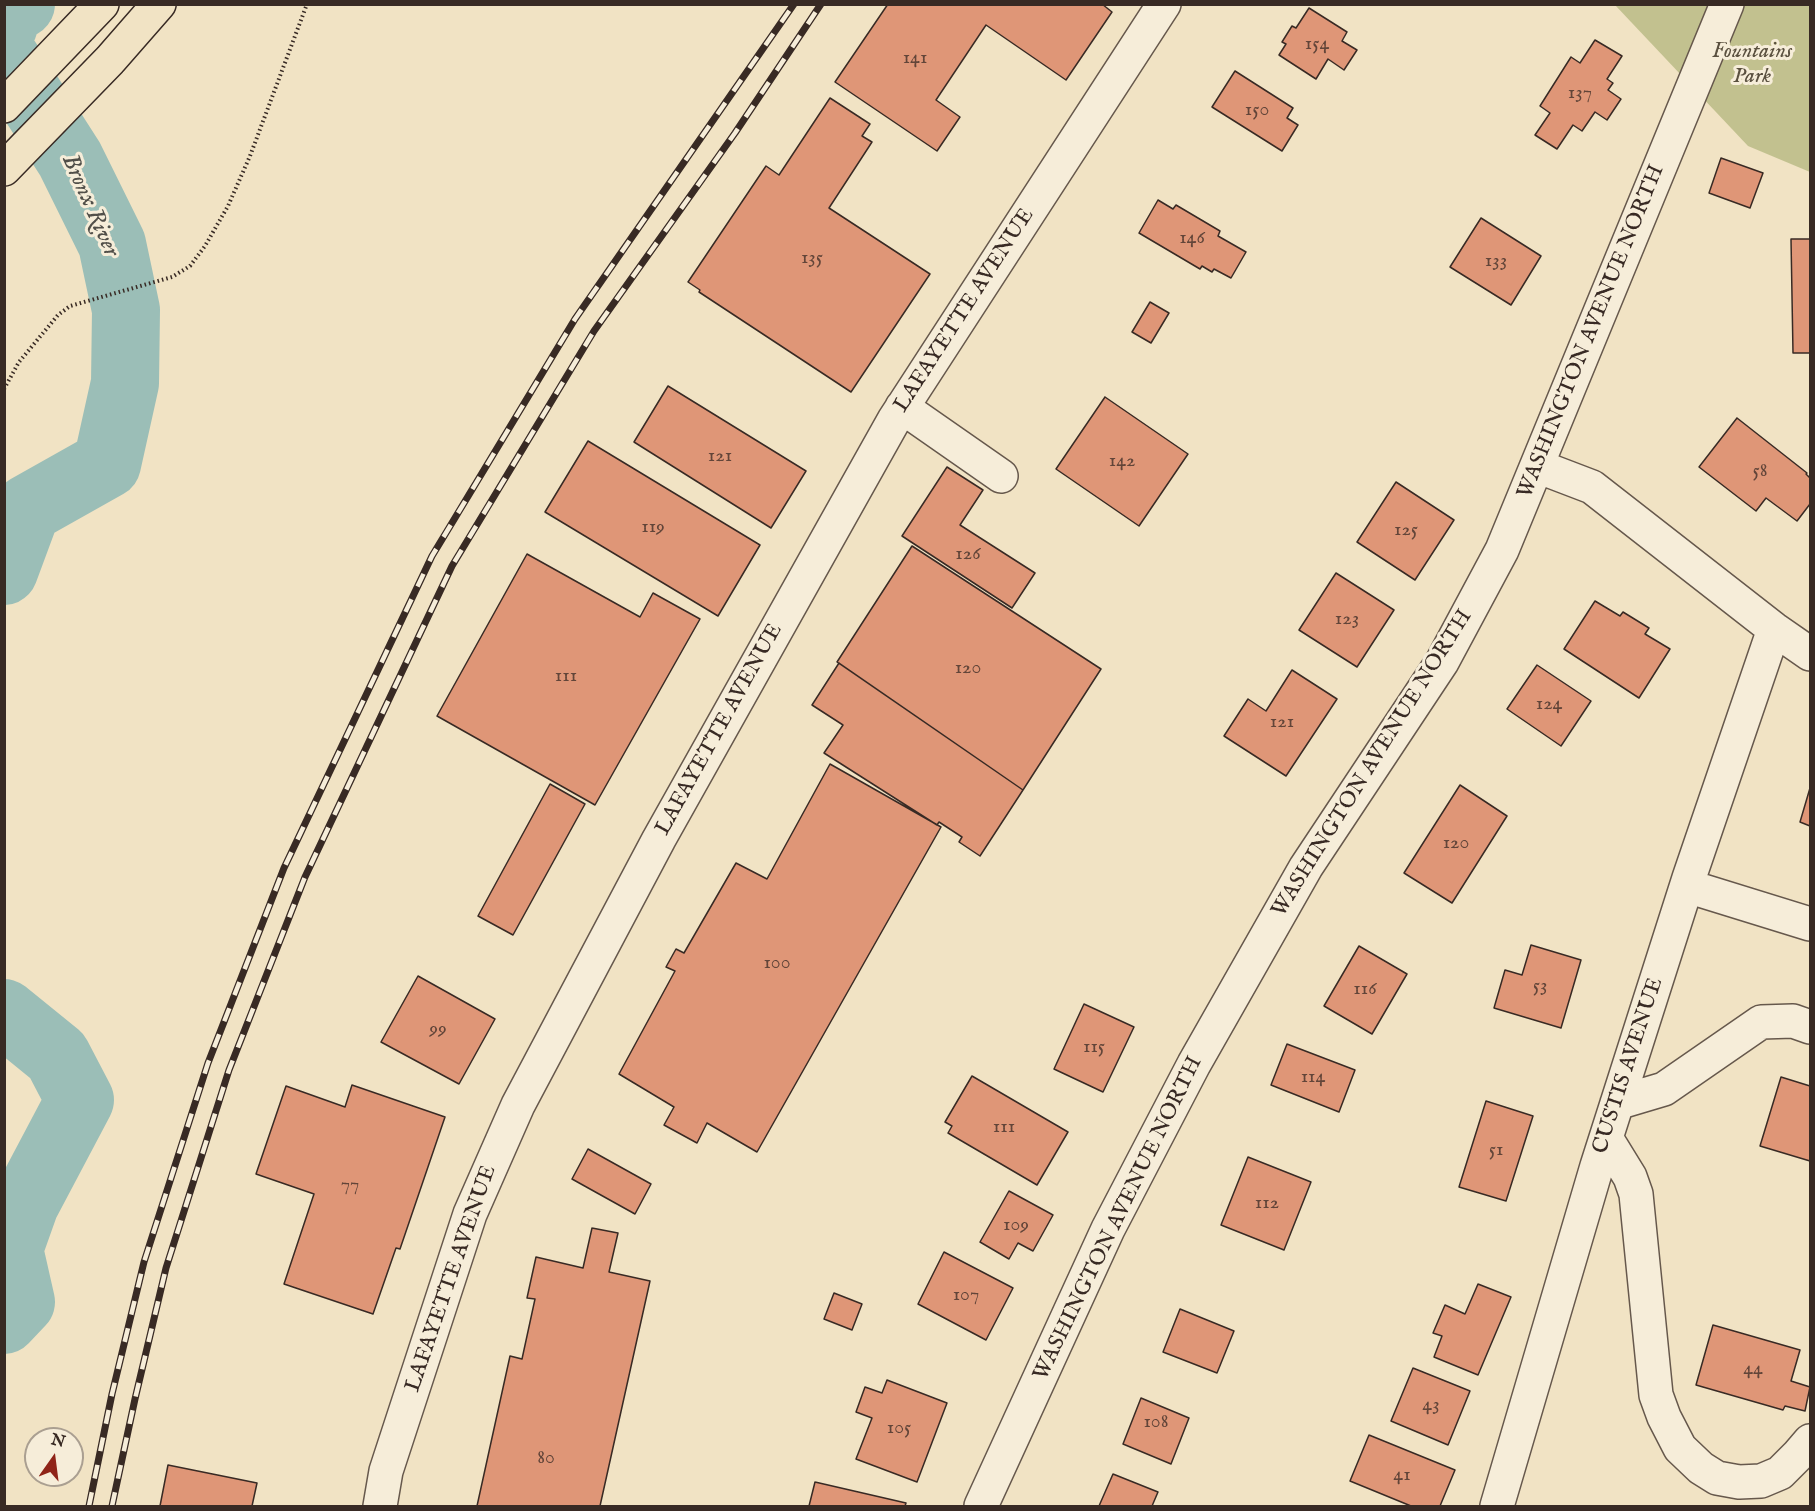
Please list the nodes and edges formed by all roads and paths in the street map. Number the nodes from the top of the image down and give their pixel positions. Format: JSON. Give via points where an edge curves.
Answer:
{"nodes":[{"id":1,"x":102,"y":4,"type":"edge"},
{"id":2,"x":159,"y":4,"type":"edge"},
{"id":3,"x":307,"y":4,"type":"edge"},
{"id":4,"x":1164,"y":4,"type":"edge"},
{"id":5,"x":1727,"y":4,"type":"edge"},
{"id":6,"x":4,"y":106,"type":"edge"},
{"id":7,"x":4,"y":169,"type":"edge"},
{"id":8,"x":4,"y":389,"type":"edge"},
{"id":9,"x":902,"y":407,"type":"junction"},
{"id":10,"x":1537,"y":466,"type":"junction"},
{"id":11,"x":1001,"y":476,"type":"dead end"},
{"id":12,"x":1774,"y":629,"type":"junction"},
{"id":13,"x":1810,"y":654,"type":"edge"},
{"id":14,"x":1687,"y":886,"type":"junction"},
{"id":15,"x":1810,"y":924,"type":"edge"},
{"id":16,"x":1810,"y":1027,"type":"edge"},
{"id":17,"x":1617,"y":1103,"type":"junction"},
{"id":18,"x":1606,"y":1138,"type":"junction"},
{"id":19,"x":1810,"y":1440,"type":"edge"},
{"id":20,"x":1740,"y":1494,"type":"edge"},
{"id":21,"x":380,"y":1506,"type":"edge"},
{"id":22,"x":981,"y":1506,"type":"edge"},
{"id":23,"x":1497,"y":1506,"type":"edge"}],
"edges":[{"from":1,"to":6,"type":"highway"},
{"from":2,"to":7,"type":"highway"},
{"from":3,"to":8,"type":"path","via":[[228,206],[190,266],[172,277],[70,306],[19,362]]},
{"from":4,"to":9,"type":"street","name":"LAFAYETTE AVENUE"},
{"from":5,"to":10,"type":"street","name":"WASHINGTON AVENUE NORTH"},
{"from":9,"to":11,"type":"street"},
{"from":9,"to":21,"type":"street","name":"LAFAYETTE AVENUE","via":[[659,839],[518,1105],[470,1214],[386,1471]]},
{"from":10,"to":12,"type":"street","via":[[1592,487]]},
{"from":10,"to":22,"type":"street","name":"WASHINGTON AVENUE NORTH","via":[[1502,550],[1442,662],[1306,867],[1194,1064],[1108,1229]]},
{"from":12,"to":13,"type":"street"},
{"from":12,"to":14,"type":"street","name":"CUSTIS AVENUE"},
{"from":14,"to":15,"type":"street"},
{"from":14,"to":17,"type":"street","name":"CUSTIS AVENUE"},
{"from":16,"to":17,"type":"street","via":[[1793,1021],[1761,1022],[1664,1089]]},
{"from":17,"to":18,"type":"street","name":"CUSTIS AVENUE"},
{"from":18,"to":20,"type":"street","via":[[1636,1194],[1656,1395],[1680,1448],[1701,1468]]},
{"from":18,"to":23,"type":"street","name":"CUSTIS AVENUE"},
{"from":19,"to":20,"type":"street","via":[[1779,1473]]}]}
